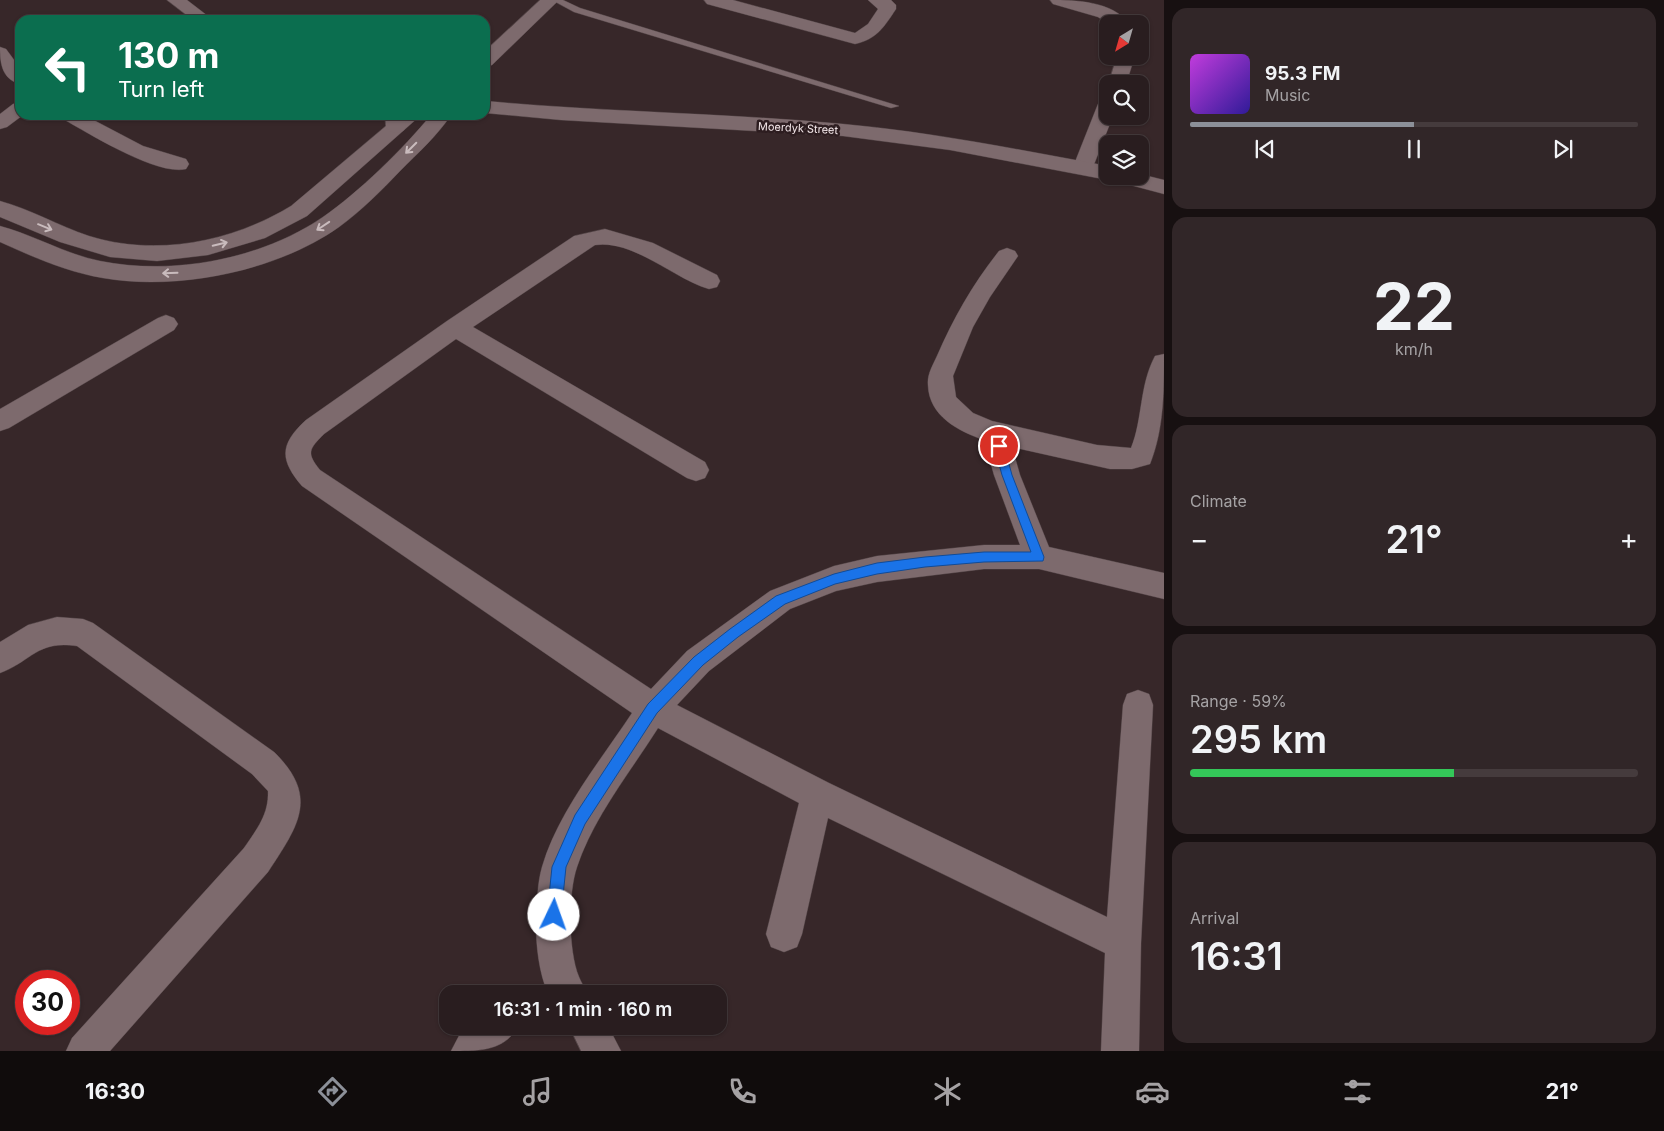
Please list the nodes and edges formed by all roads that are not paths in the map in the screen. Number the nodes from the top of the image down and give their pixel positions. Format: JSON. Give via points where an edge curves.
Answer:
{"nodes":[{"id":1,"x":176,"y":0,"type":"edge"},
{"id":2,"x":550,"y":0,"type":"edge"},
{"id":3,"x":556,"y":0,"type":"edge"},
{"id":4,"x":713,"y":0,"type":"edge"},
{"id":5,"x":877,"y":0,"type":"edge"},
{"id":6,"x":1059,"y":0,"type":"edge"},
{"id":7,"x":197,"y":15,"type":"edge"},
{"id":8,"x":1107,"y":15,"type":"edge"},
{"id":9,"x":0,"y":53,"type":"edge"},
{"id":10,"x":490,"y":56,"type":"edge"},
{"id":11,"x":15,"y":74,"type":"edge"},
{"id":12,"x":894,"y":106,"type":"dead end"},
{"id":13,"x":490,"y":107,"type":"edge"},
{"id":14,"x":15,"y":112,"type":"edge"},
{"id":15,"x":79,"y":120,"type":"edge"},
{"id":16,"x":400,"y":120,"type":"edge"},
{"id":17,"x":436,"y":120,"type":"edge"},
{"id":18,"x":0,"y":123,"type":"edge"},
{"id":19,"x":1100,"y":125,"type":"edge"},
{"id":20,"x":178,"y":164,"type":"dead end"},
{"id":21,"x":348,"y":167,"type":"junction"},
{"id":22,"x":1083,"y":167,"type":"junction"},
{"id":23,"x":1099,"y":171,"type":"edge"},
{"id":24,"x":379,"y":180,"type":"junction"},
{"id":25,"x":1149,"y":182,"type":"edge"},
{"id":26,"x":1164,"y":186,"type":"edge"},
{"id":27,"x":0,"y":208,"type":"edge"},
{"id":28,"x":0,"y":233,"type":"edge"},
{"id":29,"x":1007,"y":256,"type":"dead end"},
{"id":30,"x":709,"y":281,"type":"dead end"},
{"id":31,"x":166,"y":324,"type":"dead end"},
{"id":32,"x":455,"y":327,"type":"junction"},
{"id":33,"x":1164,"y":363,"type":"edge"},
{"id":34,"x":0,"y":421,"type":"edge"},
{"id":35,"x":995,"y":432,"type":"junction"},
{"id":36,"x":696,"y":470,"type":"dead end"},
{"id":37,"x":1039,"y":557,"type":"junction"},
{"id":38,"x":1164,"y":586,"type":"edge"},
{"id":39,"x":0,"y":659,"type":"edge"},
{"id":40,"x":1138,"y":704,"type":"dead end"},
{"id":41,"x":652,"y":709,"type":"junction"},
{"id":42,"x":817,"y":795,"type":"junction"},
{"id":43,"x":784,"y":934,"type":"dead end"},
{"id":44,"x":1122,"y":943,"type":"junction"},
{"id":45,"x":558,"y":985,"type":"edge"},
{"id":46,"x":487,"y":1035,"type":"edge"},
{"id":47,"x":593,"y":1035,"type":"edge"},
{"id":48,"x":85,"y":1051,"type":"edge"},
{"id":49,"x":470,"y":1051,"type":"edge"},
{"id":50,"x":602,"y":1051,"type":"edge"},
{"id":51,"x":1120,"y":1051,"type":"edge"}],
"edges":[{"from":1,"to":7,"type":"street"},
{"from":2,"to":10,"type":"street"},
{"from":3,"to":12,"type":"lane","via":[[577,10]]},
{"from":4,"to":5,"type":"street","via":[[855,40],[870,34],[886,8],[887,5]]},
{"from":6,"to":8,"type":"street"},
{"from":9,"to":11,"type":"street"},
{"from":13,"to":22,"type":"street","name":"Moerdyk Street","via":[[843,130]]},
{"from":14,"to":18,"type":"street"},
{"from":15,"to":20,"type":"street","via":[[136,152]]},
{"from":16,"to":21,"type":"street"},
{"from":17,"to":24,"type":"street","one_way":true},
{"from":19,"to":22,"type":"street"},
{"from":21,"to":24,"type":"street"},
{"from":27,"to":21,"type":"street","one_way":true,"via":[[78,240],[112,249],[152,253],[199,249],[240,239],[273,226],[299,211]]},
{"from":22,"to":23,"type":"street","name":"Moerdyk Street"},
{"from":24,"to":28,"type":"street","one_way":true,"via":[[363,197],[321,228],[280,249],[219,268],[172,273],[118,272],[78,264]]},
{"from":25,"to":26,"type":"street"},
{"from":29,"to":35,"type":"street","via":[[986,283],[957,332],[940,379],[942,395],[954,413],[969,423]]},
{"from":30,"to":32,"type":"street","via":[[628,242],[594,236],[582,240]]},
{"from":31,"to":34,"type":"street"},
{"from":32,"to":36,"type":"street"},
{"from":32,"to":41,"type":"street","via":[[306,435],[296,456],[311,478]]},
{"from":33,"to":35,"type":"street","via":[[1153,400],[1148,439],[1141,456],[1134,460],[1086,453]]},
{"from":35,"to":37,"type":"street","via":[[1007,475]]},
{"from":37,"to":38,"type":"street"},
{"from":37,"to":41,"type":"street","via":[[984,557],[877,568],[810,587],[780,600],[734,633],[698,661]]},
{"from":39,"to":48,"type":"street","via":[[47,630],[63,629],[83,634],[263,763],[279,779],[284,790],[283,815],[256,860]]},
{"from":40,"to":44,"type":"street"},
{"from":41,"to":42,"type":"street"},
{"from":41,"to":45,"type":"street","via":[[580,820],[559,867],[554,902]]},
{"from":42,"to":43,"type":"street"},
{"from":42,"to":44,"type":"street"},
{"from":44,"to":51,"type":"street"},
{"from":46,"to":49,"type":"street"},
{"from":47,"to":50,"type":"street"}]}
